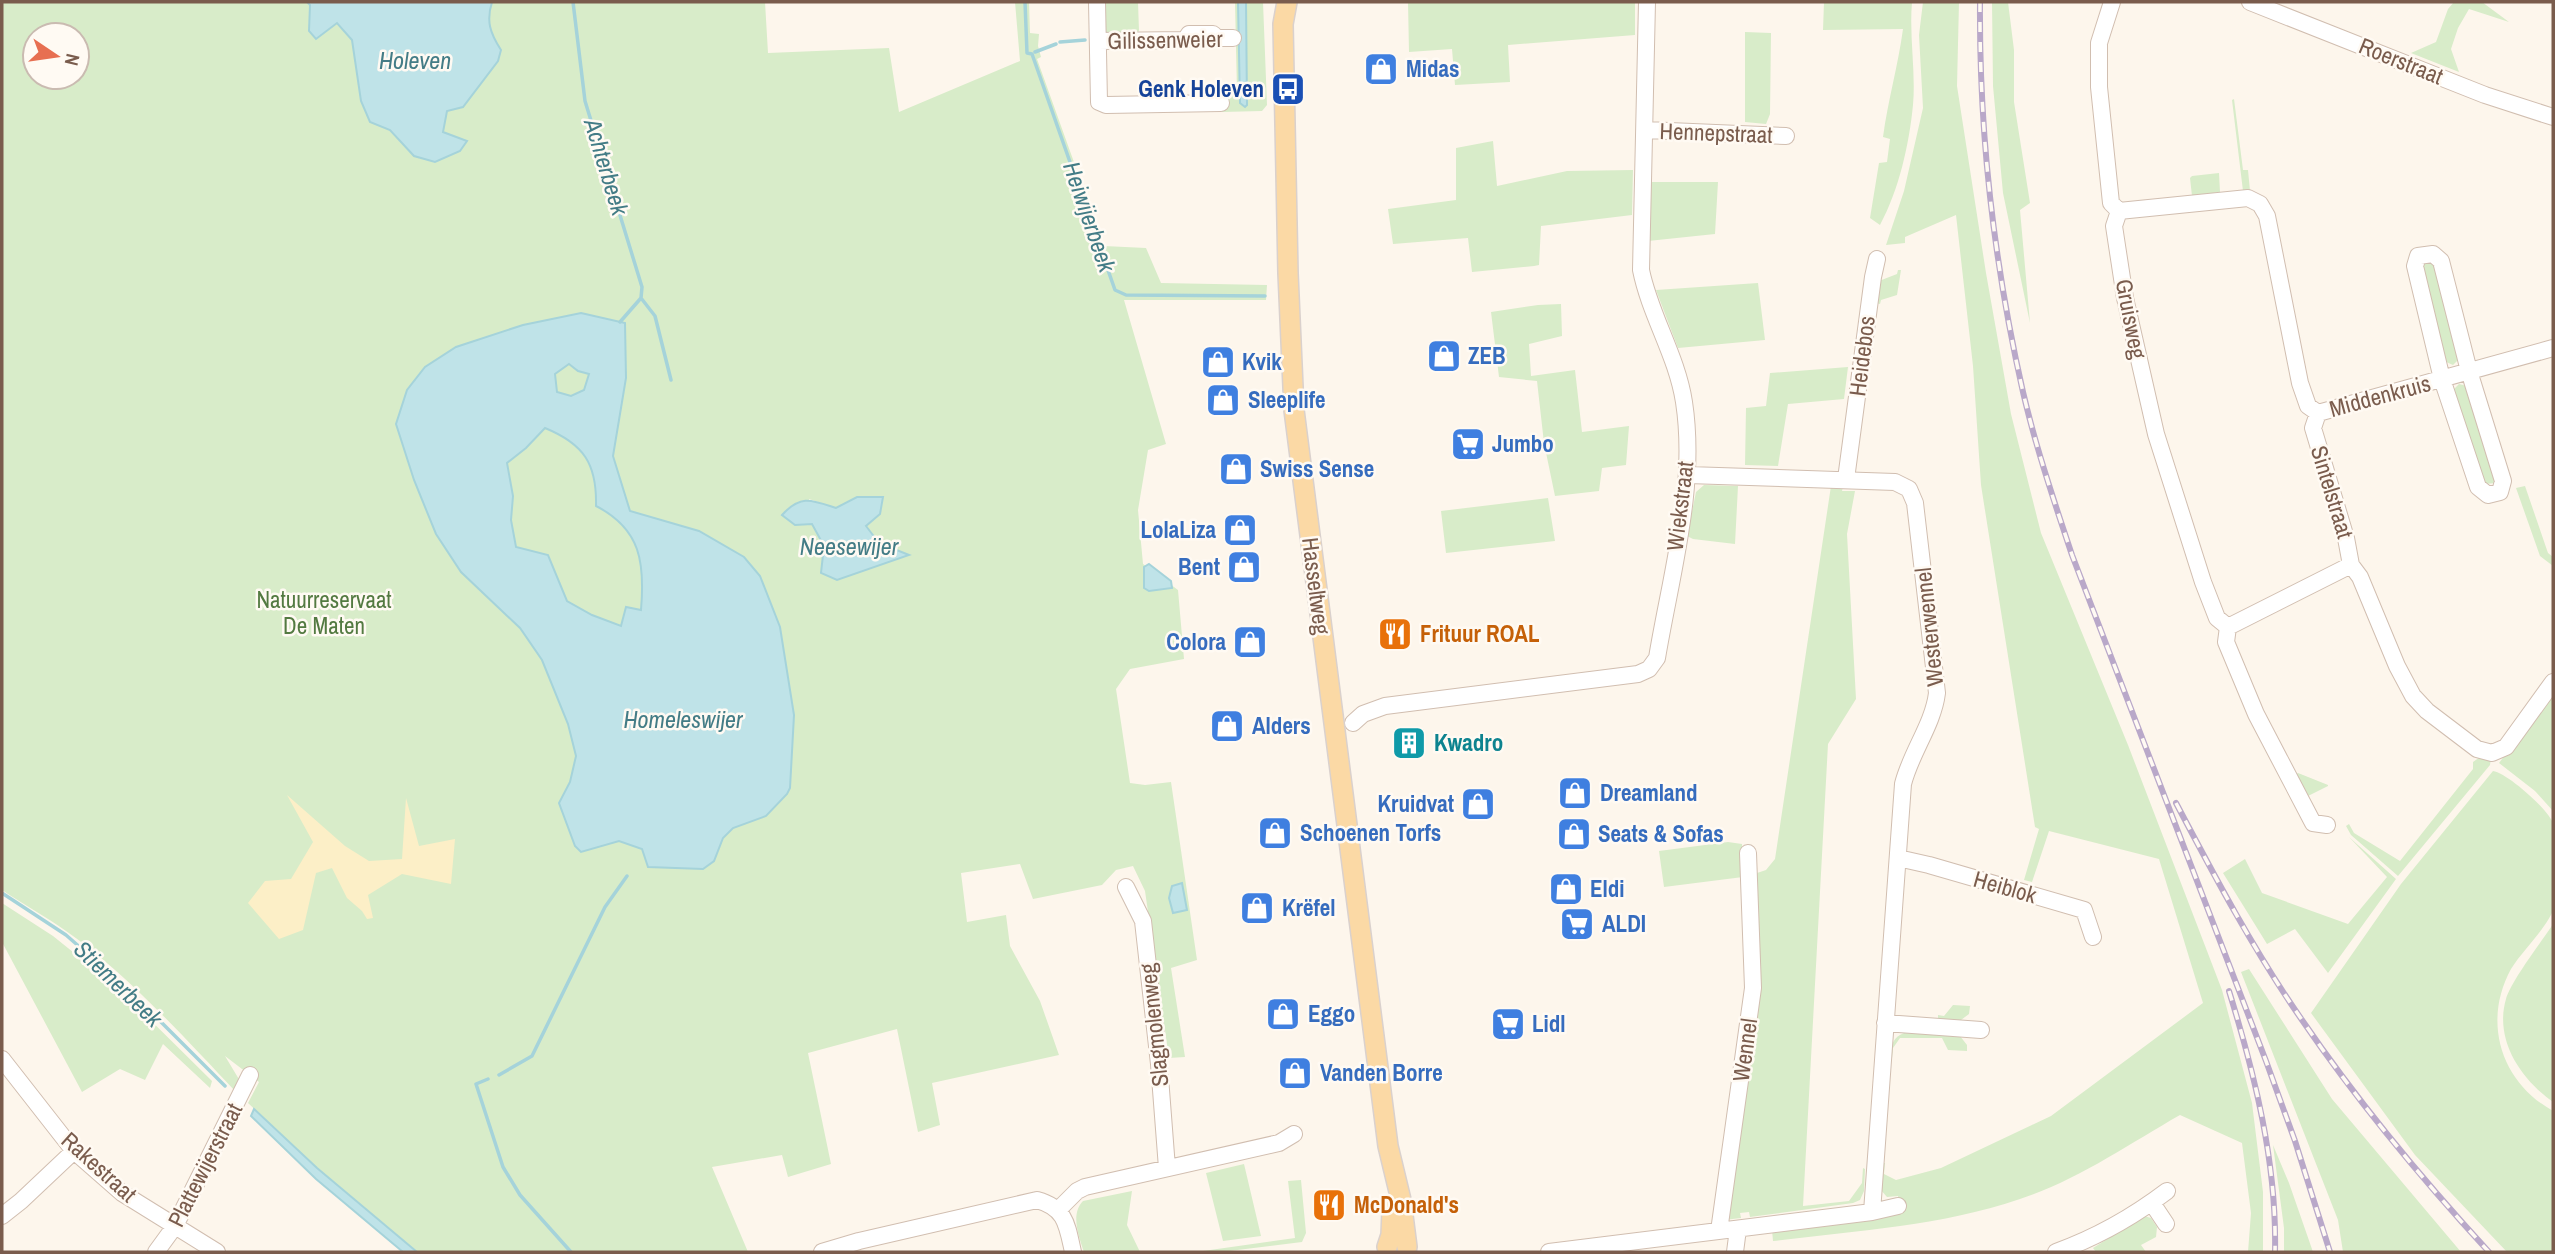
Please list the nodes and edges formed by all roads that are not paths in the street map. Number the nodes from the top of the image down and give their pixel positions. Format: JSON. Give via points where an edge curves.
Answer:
{"nodes":[{"id":1,"x":1097,"y":2,"type":"edge"},
{"id":2,"x":1277,"y":2,"type":"edge"},
{"id":3,"x":1287,"y":2,"type":"edge"},
{"id":4,"x":1647,"y":2,"type":"edge"},
{"id":5,"x":2112,"y":2,"type":"edge"},
{"id":6,"x":2250,"y":2,"type":"edge"},
{"id":7,"x":1283,"y":24,"type":"junction"},
{"id":8,"x":1233,"y":38,"type":"dead end"},
{"id":9,"x":1098,"y":41,"type":"junction"},
{"id":10,"x":1221,"y":103,"type":"dead end"},
{"id":11,"x":2553,"y":117,"type":"edge"},
{"id":12,"x":1646,"y":130,"type":"junction"},
{"id":13,"x":1786,"y":136,"type":"dead end"},
{"id":14,"x":2119,"y":211,"type":"junction"},
{"id":15,"x":1877,"y":259,"type":"dead end"},
{"id":16,"x":2553,"y":348,"type":"edge"},
{"id":17,"x":2469,"y":371,"type":"junction"},
{"id":18,"x":2442,"y":379,"type":"junction"},
{"id":19,"x":2318,"y":413,"type":"junction"},
{"id":20,"x":1688,"y":475,"type":"junction"},
{"id":21,"x":1846,"y":479,"type":"junction"},
{"id":22,"x":2351,"y":565,"type":"junction"},
{"id":23,"x":2228,"y":627,"type":"junction"},
{"id":24,"x":2553,"y":682,"type":"edge"},
{"id":25,"x":1353,"y":723,"type":"dead end"},
{"id":26,"x":2327,"y":825,"type":"dead end"},
{"id":27,"x":1898,"y":858,"type":"junction"},
{"id":28,"x":1753,"y":862,"type":"dead end"},
{"id":29,"x":1126,"y":887,"type":"dead end"},
{"id":30,"x":2093,"y":937,"type":"dead end"},
{"id":31,"x":1885,"y":1023,"type":"junction"},
{"id":32,"x":1981,"y":1030,"type":"dead end"},
{"id":33,"x":2,"y":1059,"type":"edge"},
{"id":34,"x":250,"y":1075,"type":"dead end"},
{"id":35,"x":1294,"y":1134,"type":"dead end"},
{"id":36,"x":74,"y":1151,"type":"junction"},
{"id":37,"x":1167,"y":1168,"type":"junction"},
{"id":38,"x":2167,"y":1191,"type":"dead end"},
{"id":39,"x":2152,"y":1203,"type":"junction"},
{"id":40,"x":1898,"y":1206,"type":"dead end"},
{"id":41,"x":1058,"y":1210,"type":"junction"},
{"id":42,"x":1872,"y":1212,"type":"junction"},
{"id":43,"x":2,"y":1216,"type":"edge"},
{"id":44,"x":2166,"y":1224,"type":"dead end"},
{"id":45,"x":175,"y":1227,"type":"junction"},
{"id":46,"x":1738,"y":1229,"type":"junction"},
{"id":47,"x":1719,"y":1231,"type":"junction"},
{"id":48,"x":1397,"y":1250,"type":"edge"},
{"id":49,"x":156,"y":1252,"type":"edge"},
{"id":50,"x":217,"y":1252,"type":"edge"},
{"id":51,"x":822,"y":1252,"type":"edge"},
{"id":52,"x":1073,"y":1252,"type":"edge"},
{"id":53,"x":1549,"y":1252,"type":"edge"},
{"id":54,"x":1735,"y":1252,"type":"edge"},
{"id":55,"x":2056,"y":1252,"type":"edge"}],
"edges":[{"from":1,"to":9,"type":"street","name":"Gilissenweier"},
{"from":2,"to":7,"type":"main road","name":"Hasseltweg"},
{"from":3,"to":7,"type":"main road","name":"Hasseltweg"},
{"from":4,"to":12,"type":"street","name":"Wiekstraat"},
{"from":5,"to":14,"type":"street","name":"Gruisweg","via":[[2099,43],[2099,87],[2111,203]]},
{"from":6,"to":11,"type":"street","name":"Roerstraat"},
{"from":7,"to":48,"type":"main road","name":"Hasseltweg","via":[[1294,410],[1388,1146],[1401,1200]]},
{"from":8,"to":9,"type":"street","name":"Gilissenweier","via":[[1189,34],[1185,40]]},
{"from":9,"to":10,"type":"street","name":"Gilissenweier","via":[[1099,102]]},
{"from":12,"to":13,"type":"street","name":"Hennepstraat"},
{"from":12,"to":20,"type":"street","name":"Wiekstraat","via":[[1641,270],[1679,379]]},
{"from":14,"to":19,"type":"street","name":"Sintelstraat","via":[[2248,198],[2260,204],[2267,216],[2300,383],[2308,406]]},
{"from":14,"to":23,"type":"street","name":"Gruisweg","via":[[2113,226],[2156,434],[2207,594],[2217,618]]},
{"from":15,"to":21,"type":"street","name":"Heidebos"},
{"from":16,"to":17,"type":"street","name":"Middenkruis"},
{"from":17,"to":18,"type":"street","name":"Middenkruis"},
{"from":17,"to":18,"type":"street","name":"Middenkruis","via":[[2503,481],[2500,492],[2488,495],[2478,487]]},
{"from":17,"to":18,"type":"street","name":"Middenkruis","via":[[2441,261],[2432,254],[2418,256],[2415,266]]},
{"from":18,"to":19,"type":"street","name":"Middenkruis"},
{"from":19,"to":22,"type":"street","name":"Sintelstraat","via":[[2314,428]]},
{"from":20,"to":21,"type":"street","name":"Westerwennel"},
{"from":20,"to":25,"type":"street","name":"Wiekstraat","via":[[1657,658],[1649,669],[1385,706]]},
{"from":21,"to":27,"type":"street","name":"Westerwennel","via":[[1895,482],[1909,489],[1915,503],[1937,693],[1903,784]]},
{"from":22,"to":23,"type":"street"},
{"from":22,"to":24,"type":"street","name":"Sintelstraat","via":[[2413,696],[2477,749],[2492,753],[2506,747]]},
{"from":23,"to":26,"type":"street","name":"Gruisweg","via":[[2226,642],[2256,714],[2313,824]]},
{"from":27,"to":30,"type":"street","name":"Heiblok","via":[[2084,910]]},
{"from":27,"to":31,"type":"street","name":"Westerwennel"},
{"from":28,"to":47,"type":"street","name":"Wennel","via":[[1754,988]]},
{"from":29,"to":37,"type":"street","name":"Slagmolenweg","via":[[1143,921]]},
{"from":31,"to":32,"type":"street"},
{"from":31,"to":42,"type":"street","name":"Westerwennel"},
{"from":33,"to":36,"type":"street","name":"Rakestraat"},
{"from":34,"to":45,"type":"street","name":"Plattewijerstraat"},
{"from":35,"to":37,"type":"street","via":[[1279,1143]]},
{"from":36,"to":43,"type":"street"},
{"from":36,"to":45,"type":"street","name":"Rakestraat","via":[[122,1193]]},
{"from":37,"to":41,"type":"street","via":[[1086,1187]]},
{"from":38,"to":39,"type":"street"},
{"from":39,"to":44,"type":"street"},
{"from":39,"to":55,"type":"street"},
{"from":40,"to":42,"type":"street"},
{"from":41,"to":51,"type":"street","via":[[1037,1200],[1023,1202]]},
{"from":41,"to":52,"type":"street"},
{"from":42,"to":46,"type":"street"},
{"from":45,"to":49,"type":"street","name":"Plattewijerstraat"},
{"from":45,"to":50,"type":"street","name":"Rakestraat"},
{"from":46,"to":47,"type":"street"},
{"from":46,"to":54,"type":"street"},
{"from":47,"to":53,"type":"street"}]}
